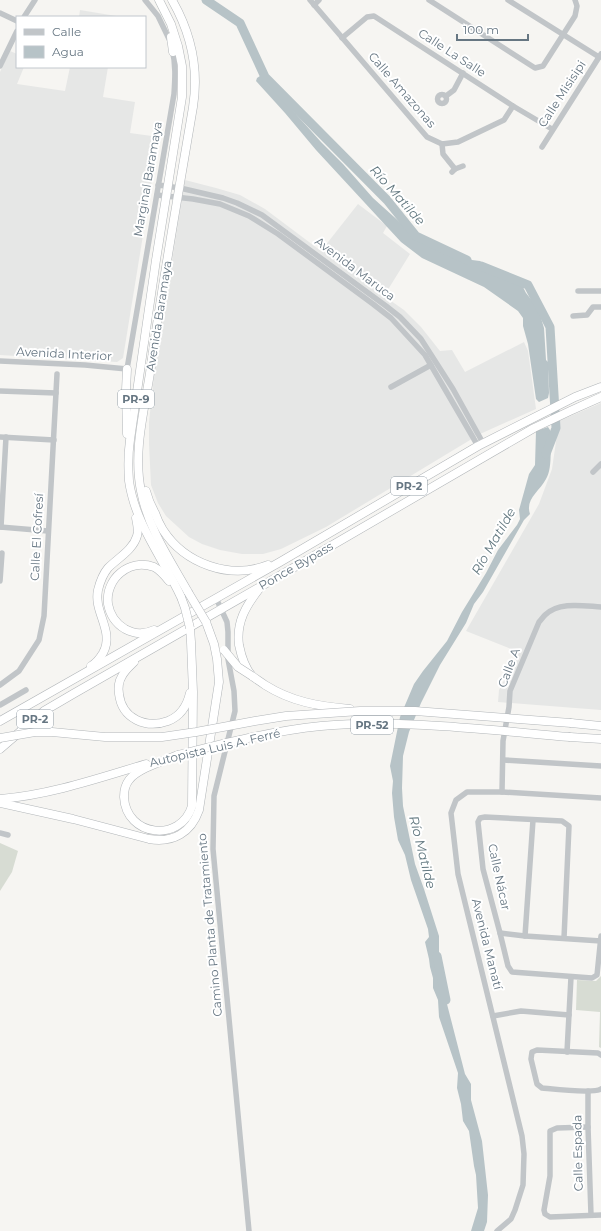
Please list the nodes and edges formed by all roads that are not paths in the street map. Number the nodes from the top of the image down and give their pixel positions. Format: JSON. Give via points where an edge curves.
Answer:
{"nodes":[{"id":1,"x":35,"y":0,"type":"edge"},
{"id":2,"x":145,"y":0,"type":"edge"},
{"id":3,"x":159,"y":0,"type":"edge"},
{"id":4,"x":172,"y":0,"type":"edge"},
{"id":5,"x":429,"y":0,"type":"edge"},
{"id":6,"x":508,"y":0,"type":"edge"},
{"id":7,"x":575,"y":0,"type":"edge"},
{"id":8,"x":314,"y":2,"type":"edge"},
{"id":9,"x":0,"y":13,"type":"edge"},
{"id":10,"x":25,"y":16,"type":"edge"},
{"id":11,"x":16,"y":21,"type":"edge"},
{"id":12,"x":171,"y":24,"type":"junction"},
{"id":13,"x":16,"y":33,"type":"edge"},
{"id":14,"x":563,"y":35,"type":"junction"},
{"id":15,"x":342,"y":38,"type":"junction"},
{"id":16,"x":173,"y":52,"type":"junction"},
{"id":17,"x":600,"y":56,"type":"edge"},
{"id":18,"x":0,"y":66,"type":"edge"},
{"id":19,"x":463,"y":73,"type":"junction"},
{"id":20,"x":446,"y":96,"type":"dead end"},
{"id":21,"x":513,"y":106,"type":"junction"},
{"id":22,"x":552,"y":129,"type":"junction"},
{"id":23,"x":442,"y":144,"type":"junction"},
{"id":24,"x":542,"y":147,"type":"dead end"},
{"id":25,"x":463,"y":166,"type":"dead end"},
{"id":26,"x":158,"y":185,"type":"junction"},
{"id":27,"x":168,"y":186,"type":"junction"},
{"id":28,"x":180,"y":188,"type":"junction"},
{"id":29,"x":157,"y":195,"type":"junction"},
{"id":30,"x":166,"y":196,"type":"junction"},
{"id":31,"x":178,"y":197,"type":"junction"},
{"id":32,"x":578,"y":291,"type":"dead end"},
{"id":33,"x":601,"y":291,"type":"edge"},
{"id":34,"x":601,"y":307,"type":"edge"},
{"id":35,"x":573,"y":316,"type":"dead end"},
{"id":36,"x":0,"y":361,"type":"edge"},
{"id":37,"x":430,"y":365,"type":"junction"},
{"id":38,"x":127,"y":369,"type":"junction"},
{"id":39,"x":57,"y":374,"type":"dead end"},
{"id":40,"x":391,"y":387,"type":"dead end"},
{"id":41,"x":601,"y":387,"type":"edge"},
{"id":42,"x":0,"y":391,"type":"edge"},
{"id":43,"x":56,"y":393,"type":"junction"},
{"id":44,"x":601,"y":398,"type":"edge"},
{"id":45,"x":3,"y":437,"type":"edge"},
{"id":46,"x":54,"y":440,"type":"junction"},
{"id":47,"x":481,"y":445,"type":"junction"},
{"id":48,"x":128,"y":454,"type":"junction"},
{"id":49,"x":601,"y":464,"type":"edge"},
{"id":50,"x":593,"y":472,"type":"dead end"},
{"id":51,"x":138,"y":476,"type":"junction"},
{"id":52,"x":1,"y":484,"type":"edge"},
{"id":53,"x":132,"y":491,"type":"junction"},
{"id":54,"x":0,"y":527,"type":"edge"},
{"id":55,"x":48,"y":531,"type":"junction"},
{"id":56,"x":2,"y":554,"type":"dead end"},
{"id":57,"x":280,"y":562,"type":"junction"},
{"id":58,"x":0,"y":573,"type":"edge"},
{"id":59,"x":0,"y":581,"type":"edge"},
{"id":60,"x":264,"y":584,"type":"junction"},
{"id":61,"x":180,"y":594,"type":"junction"},
{"id":62,"x":216,"y":598,"type":"junction"},
{"id":63,"x":601,"y":607,"type":"edge"},
{"id":64,"x":221,"y":609,"type":"junction"},
{"id":65,"x":206,"y":622,"type":"junction"},
{"id":66,"x":172,"y":624,"type":"junction"},
{"id":67,"x":145,"y":652,"type":"junction"},
{"id":68,"x":92,"y":667,"type":"junction"},
{"id":69,"x":252,"y":676,"type":"junction"},
{"id":70,"x":192,"y":680,"type":"junction"},
{"id":71,"x":0,"y":685,"type":"edge"},
{"id":72,"x":26,"y":690,"type":"dead end"},
{"id":73,"x":0,"y":705,"type":"edge"},
{"id":74,"x":360,"y":711,"type":"junction"},
{"id":75,"x":0,"y":721,"type":"edge"},
{"id":76,"x":601,"y":726,"type":"edge"},
{"id":77,"x":0,"y":738,"type":"edge"},
{"id":78,"x":601,"y":739,"type":"edge"},
{"id":79,"x":0,"y":749,"type":"edge"},
{"id":80,"x":178,"y":755,"type":"junction"},
{"id":81,"x":504,"y":760,"type":"junction"},
{"id":82,"x":601,"y":766,"type":"edge"},
{"id":83,"x":502,"y":792,"type":"junction"},
{"id":84,"x":601,"y":798,"type":"edge"},
{"id":85,"x":0,"y":799,"type":"edge"},
{"id":86,"x":0,"y":803,"type":"edge"},
{"id":87,"x":533,"y":820,"type":"junction"},
{"id":88,"x":0,"y":833,"type":"edge"},
{"id":89,"x":8,"y":836,"type":"dead end"},
{"id":90,"x":500,"y":933,"type":"junction"},
{"id":91,"x":525,"y":936,"type":"junction"},
{"id":92,"x":601,"y":936,"type":"edge"},
{"id":93,"x":564,"y":938,"type":"junction"},
{"id":94,"x":601,"y":940,"type":"edge"},
{"id":95,"x":571,"y":977,"type":"junction"},
{"id":96,"x":569,"y":1015,"type":"junction"},
{"id":97,"x":493,"y":1016,"type":"junction"},
{"id":98,"x":567,"y":1052,"type":"junction"},
{"id":99,"x":601,"y":1055,"type":"edge"},
{"id":100,"x":601,"y":1088,"type":"edge"},
{"id":101,"x":588,"y":1091,"type":"junction"},
{"id":102,"x":588,"y":1127,"type":"junction"},
{"id":103,"x":591,"y":1215,"type":"junction"},
{"id":104,"x":601,"y":1215,"type":"edge"},
{"id":105,"x":249,"y":1231,"type":"edge"},
{"id":106,"x":497,"y":1231,"type":"edge"}],
"edges":[{"from":1,"to":10,"type":"street"},
{"from":2,"to":16,"type":"street","name":"Marginal Baramaya","via":[[164,27]]},
{"from":3,"to":12,"type":"highway","name":"Avenida Baramaya","number":"PR-9"},
{"from":4,"to":28,"type":"highway","name":"Avenida Baramaya","number":"PR-9","via":[[189,38],[195,74],[195,98]]},
{"from":5,"to":14,"type":"street","via":[[535,68],[543,66]]},
{"from":6,"to":14,"type":"street"},
{"from":7,"to":14,"type":"street","via":[[575,16]]},
{"from":8,"to":15,"type":"street","name":"Calle Amazonas"},
{"from":9,"to":11,"type":"street"},
{"from":12,"to":16,"type":"highway"},
{"from":12,"to":27,"type":"highway","name":"Avenida Baramaya","number":"PR-9","via":[[182,66],[182,98]]},
{"from":13,"to":18,"type":"street"},
{"from":14,"to":17,"type":"street"},
{"from":15,"to":19,"type":"street","name":"Calle La Salle","via":[[366,17],[374,16]]},
{"from":15,"to":23,"type":"street","name":"Calle Amazonas","via":[[427,137]]},
{"from":16,"to":26,"type":"street","name":"Marginal Baramaya","via":[[174,94]]},
{"from":17,"to":22,"type":"street","name":"Calle Misisipi"},
{"from":19,"to":20,"type":"street","via":[[454,90]]},
{"from":19,"to":21,"type":"street","name":"Calle La Salle"},
{"from":21,"to":22,"type":"street","name":"Calle La Salle"},
{"from":21,"to":23,"type":"street","via":[[504,120],[458,142]]},
{"from":22,"to":24,"type":"street","name":"Calle Misisipi"},
{"from":23,"to":25,"type":"street","via":[[443,154],[453,170]]},
{"from":26,"to":27,"type":"street","name":"Avenida Maruca"},
{"from":26,"to":29,"type":"street","name":"Marginal Baramaya"},
{"from":27,"to":28,"type":"street","name":"Avenida Maruca"},
{"from":27,"to":30,"type":"highway","name":"Avenida Baramaya","number":"PR-9"},
{"from":28,"to":31,"type":"highway","name":"Avenida Baramaya","number":"PR-9"},
{"from":28,"to":47,"type":"street","name":"Avenida Maruca","via":[[223,198],[262,215],[396,313],[421,339],[453,389]]},
{"from":29,"to":30,"type":"street","name":"Avenida Maruca"},
{"from":29,"to":38,"type":"street","name":"Marginal Baramaya"},
{"from":30,"to":31,"type":"street","name":"Avenida Maruca"},
{"from":30,"to":48,"type":"highway","name":"Avenida Baramaya","number":"PR-9"},
{"from":31,"to":37,"type":"street","name":"Avenida Maruca","via":[[220,204],[271,229],[390,318],[415,343]]},
{"from":31,"to":51,"type":"highway","name":"Avenida Baramaya","number":"PR-9","via":[[155,332],[140,441]]},
{"from":32,"to":33,"type":"street"},
{"from":34,"to":35,"type":"street","via":[[594,307],[587,315]]},
{"from":36,"to":38,"type":"street","name":"Avenida Interior"},
{"from":37,"to":40,"type":"street"},
{"from":37,"to":47,"type":"street","name":"Avenida Maruca"},
{"from":38,"to":48,"type":"highway"},
{"from":39,"to":43,"type":"street","name":"Calle El Cofresí"},
{"from":41,"to":47,"type":"highway","name":"Ponce Bypass","number":"PR-2","via":[[567,401]]},
{"from":42,"to":43,"type":"street"},
{"from":43,"to":46,"type":"street","name":"Calle El Cofresí"},
{"from":44,"to":60,"type":"highway","name":"Ponce Bypass","number":"PR-2","via":[[534,428]]},
{"from":45,"to":46,"type":"street"},
{"from":45,"to":52,"type":"street"},
{"from":46,"to":55,"type":"street","name":"Calle El Cofresí"},
{"from":47,"to":57,"type":"highway","name":"Ponce Bypass","number":"PR-2"},
{"from":48,"to":53,"type":"highway","name":"Avenida Baramaya","number":"PR-9"},
{"from":49,"to":50,"type":"street"},
{"from":51,"to":57,"type":"highway","via":[[163,530],[178,547],[195,560],[207,566],[234,571]]},
{"from":51,"to":65,"type":"highway","name":"Avenida Baramaya","number":"PR-9","bridge":true,"via":[[149,519]]},
{"from":52,"to":54,"type":"street"},
{"from":53,"to":61,"type":"highway","name":"Avenida Baramaya","number":"PR-9","via":[[146,533]]},
{"from":53,"to":68,"type":"highway","via":[[138,526],[137,536],[128,550],[109,567],[100,582],[98,608],[106,630],[107,643],[102,655]]},
{"from":54,"to":55,"type":"street"},
{"from":55,"to":71,"type":"street","name":"Calle El Cofresí","via":[[44,616],[39,640],[19,671]]},
{"from":56,"to":58,"type":"street"},
{"from":57,"to":62,"type":"highway","name":"Ponce Bypass","number":"PR-2"},
{"from":58,"to":59,"type":"street"},
{"from":60,"to":64,"type":"highway","name":"Ponce Bypass","number":"PR-2"},
{"from":60,"to":69,"type":"highway","via":[[249,602],[241,617],[238,633],[240,649]]},
{"from":61,"to":66,"type":"highway","via":[[159,570],[142,565],[121,572],[109,587],[109,609],[120,626],[136,633],[149,632]]},
{"from":61,"to":70,"type":"highway","name":"Avenida Baramaya","number":"PR-9","bridge":true,"via":[[189,622]]},
{"from":62,"to":64,"type":"street","name":"Camino Planta de Tratamiento"},
{"from":62,"to":66,"type":"highway","name":"Ponce Bypass","number":"PR-2"},
{"from":63,"to":81,"type":"street","name":"Calle A","via":[[569,606],[554,609],[545,614],[539,622],[510,691],[503,741]]},
{"from":64,"to":67,"type":"highway","name":"Ponce Bypass","number":"PR-2"},
{"from":64,"to":105,"type":"street","name":"Camino Planta de Tratamiento","via":[[227,622],[228,659],[235,711],[214,796],[213,849]]},
{"from":65,"to":69,"type":"highway","bridge":true,"via":[[229,657]]},
{"from":65,"to":86,"type":"highway","via":[[218,659],[218,693],[201,801],[190,827],[178,836],[158,841],[73,818]]},
{"from":66,"to":68,"type":"highway","name":"Ponce Bypass","number":"PR-2"},
{"from":67,"to":70,"type":"highway","via":[[125,671],[119,686],[122,705],[134,719],[147,724],[160,724],[179,715],[186,704]]},
{"from":67,"to":79,"type":"highway","name":"Ponce Bypass","number":"PR-2","via":[[44,711]]},
{"from":68,"to":75,"type":"highway","number":"PR-2"},
{"from":69,"to":74,"type":"highway","bridge":true,"via":[[288,697],[322,707]]},
{"from":70,"to":80,"type":"highway","via":[[190,810],[182,821],[170,829],[145,829],[131,818],[124,802],[129,780],[144,769]]},
{"from":72,"to":73,"type":"street"},
{"from":74,"to":76,"type":"highway","name":"Autopista Luis A. Ferré","number":"PR-52","bridge":true,"via":[[416,711]]},
{"from":74,"to":77,"type":"highway","name":"Autopista Luis A. Ferré","number":"PR-52","bridge":true,"via":[[286,716],[162,737],[105,737],[35,732]]},
{"from":78,"to":80,"type":"highway","name":"Autopista Luis A. Ferré","number":"PR-52","bridge":true,"via":[[425,725],[321,726],[264,734]]},
{"from":80,"to":85,"type":"highway","name":"Autopista Luis A. Ferré","number":"PR-52","via":[[47,791]]},
{"from":81,"to":82,"type":"street"},
{"from":81,"to":83,"type":"street","name":"Calle A"},
{"from":83,"to":84,"type":"street","name":"Avenida Manatí"},
{"from":83,"to":97,"type":"street","name":"Avenida Manatí","via":[[467,792],[456,800],[451,812],[458,874]]},
{"from":87,"to":90,"type":"street","name":"Calle Nácar","via":[[485,817],[480,818],[478,822],[483,869]]},
{"from":87,"to":91,"type":"street"},
{"from":87,"to":93,"type":"street","name":"Calle Nácar","via":[[562,821],[569,826]]},
{"from":88,"to":89,"type":"street"},
{"from":90,"to":91,"type":"street"},
{"from":90,"to":95,"type":"street","name":"Calle Nácar","via":[[508,966],[512,972]]},
{"from":91,"to":93,"type":"street"},
{"from":92,"to":94,"type":"street"},
{"from":93,"to":94,"type":"street"},
{"from":94,"to":95,"type":"street","name":"Calle Nácar","via":[[597,976]]},
{"from":95,"to":96,"type":"street"},
{"from":96,"to":97,"type":"street","via":[[521,1011]]},
{"from":96,"to":98,"type":"street"},
{"from":97,"to":106,"type":"street","name":"Avenida Manatí","via":[[524,1154],[523,1185],[515,1210],[511,1219]]},
{"from":98,"to":99,"type":"street"},
{"from":98,"to":101,"type":"street","via":[[532,1052],[531,1059],[537,1084],[542,1088]]},
{"from":100,"to":101,"type":"street","via":[[598,1091]]},
{"from":101,"to":102,"type":"street","name":"Calle Espada"},
{"from":102,"to":103,"type":"street","name":"Calle Espada"},
{"from":102,"to":103,"type":"street","via":[[557,1128],[550,1131],[550,1176],[544,1210],[550,1217]]},
{"from":103,"to":104,"type":"street"}]}
